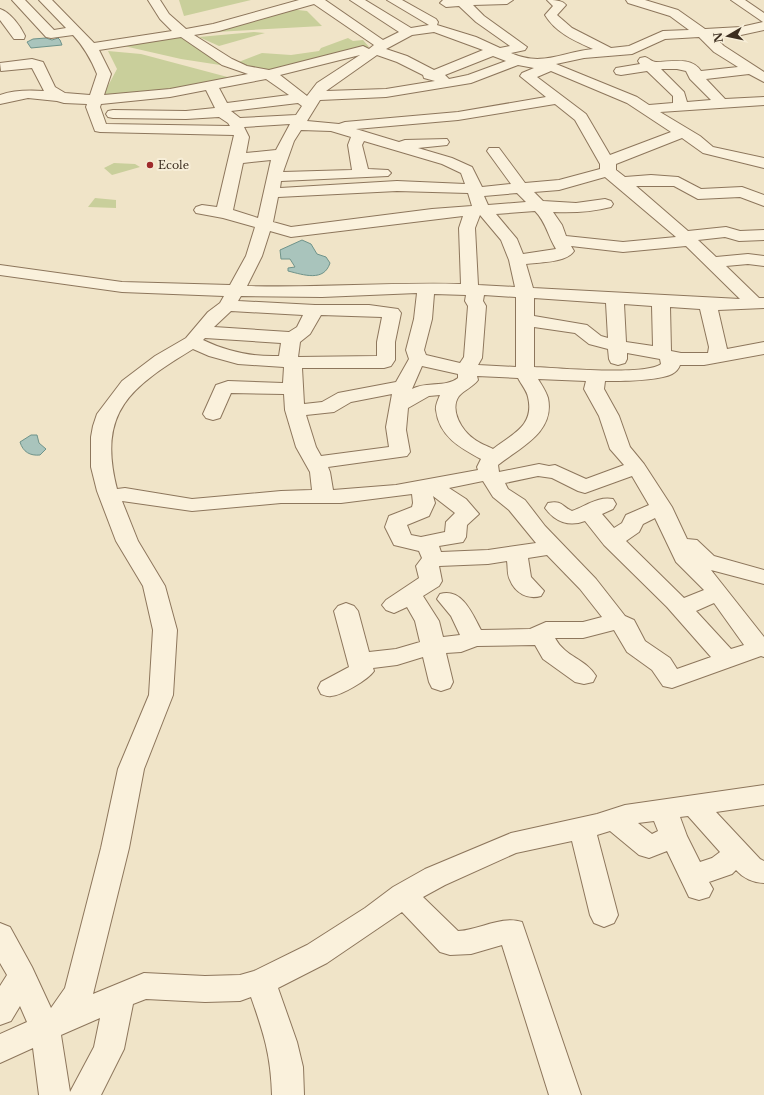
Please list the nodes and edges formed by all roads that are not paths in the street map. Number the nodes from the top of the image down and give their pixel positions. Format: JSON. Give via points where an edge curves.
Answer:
{"nodes":[{"id":1,"x":16,"y":0,"type":"edge"},
{"id":2,"x":45,"y":0,"type":"edge"},
{"id":3,"x":154,"y":0,"type":"edge"},
{"id":4,"x":313,"y":0,"type":"edge"},
{"id":5,"x":317,"y":0,"type":"edge"},
{"id":6,"x":356,"y":0,"type":"edge"},
{"id":7,"x":393,"y":0,"type":"edge"},
{"id":8,"x":507,"y":0,"type":"edge"},
{"id":9,"x":553,"y":0,"type":"edge"},
{"id":10,"x":632,"y":0,"type":"edge"},
{"id":11,"x":753,"y":0,"type":"edge"},
{"id":12,"x":738,"y":1,"type":"edge"},
{"id":13,"x":0,"y":3,"type":"edge"},
{"id":14,"x":446,"y":3,"type":"edge"},
{"id":15,"x":274,"y":5,"type":"edge"},
{"id":16,"x":0,"y":13,"type":"edge"},
{"id":17,"x":764,"y":19,"type":"edge"},
{"id":18,"x":434,"y":25,"type":"junction"},
{"id":19,"x":764,"y":26,"type":"edge"},
{"id":20,"x":76,"y":31,"type":"junction"},
{"id":21,"x":184,"y":32,"type":"junction"},
{"id":22,"x":409,"y":32,"type":"junction"},
{"id":23,"x":702,"y":32,"type":"junction"},
{"id":24,"x":19,"y":36,"type":"dead end"},
{"id":25,"x":91,"y":48,"type":"junction"},
{"id":26,"x":379,"y":48,"type":"junction"},
{"id":27,"x":632,"y":50,"type":"junction"},
{"id":28,"x":601,"y":51,"type":"junction"},
{"id":29,"x":495,"y":52,"type":"junction"},
{"id":30,"x":517,"y":61,"type":"junction"},
{"id":31,"x":544,"y":66,"type":"junction"},
{"id":32,"x":1,"y":67,"type":"edge"},
{"id":33,"x":652,"y":68,"type":"junction"},
{"id":34,"x":621,"y":70,"type":"junction"},
{"id":35,"x":752,"y":70,"type":"junction"},
{"id":36,"x":269,"y":74,"type":"junction"},
{"id":37,"x":696,"y":76,"type":"junction"},
{"id":38,"x":764,"y":78,"type":"edge"},
{"id":39,"x":441,"y":84,"type":"junction"},
{"id":40,"x":211,"y":86,"type":"junction"},
{"id":41,"x":403,"y":86,"type":"junction"},
{"id":42,"x":632,"y":89,"type":"junction"},
{"id":43,"x":374,"y":94,"type":"junction"},
{"id":44,"x":64,"y":98,"type":"junction"},
{"id":45,"x":557,"y":98,"type":"junction"},
{"id":46,"x":308,"y":99,"type":"junction"},
{"id":47,"x":0,"y":100,"type":"edge"},
{"id":48,"x":94,"y":100,"type":"junction"},
{"id":49,"x":764,"y":101,"type":"edge"},
{"id":50,"x":459,"y":104,"type":"dead end"},
{"id":51,"x":722,"y":104,"type":"junction"},
{"id":52,"x":254,"y":105,"type":"junction"},
{"id":53,"x":679,"y":106,"type":"junction"},
{"id":54,"x":646,"y":108,"type":"junction"},
{"id":55,"x":382,"y":109,"type":"dead end"},
{"id":56,"x":223,"y":110,"type":"junction"},
{"id":57,"x":470,"y":114,"type":"junction"},
{"id":58,"x":94,"y":115,"type":"junction"},
{"id":59,"x":434,"y":118,"type":"junction"},
{"id":60,"x":299,"y":120,"type":"junction"},
{"id":61,"x":401,"y":121,"type":"junction"},
{"id":62,"x":332,"y":127,"type":"junction"},
{"id":63,"x":241,"y":130,"type":"junction"},
{"id":64,"x":682,"y":133,"type":"junction"},
{"id":65,"x":360,"y":135,"type":"junction"},
{"id":66,"x":442,"y":142,"type":"dead end"},
{"id":67,"x":388,"y":144,"type":"junction"},
{"id":68,"x":283,"y":150,"type":"junction"},
{"id":69,"x":494,"y":151,"type":"dead end"},
{"id":70,"x":236,"y":159,"type":"junction"},
{"id":71,"x":764,"y":163,"type":"edge"},
{"id":72,"x":608,"y":168,"type":"junction"},
{"id":73,"x":466,"y":170,"type":"junction"},
{"id":74,"x":419,"y":172,"type":"dead end"},
{"id":75,"x":435,"y":172,"type":"dead end"},
{"id":76,"x":361,"y":174,"type":"junction"},
{"id":77,"x":275,"y":177,"type":"junction"},
{"id":78,"x":620,"y":182,"type":"junction"},
{"id":79,"x":521,"y":188,"type":"junction"},
{"id":80,"x":476,"y":191,"type":"junction"},
{"id":81,"x":271,"y":193,"type":"junction"},
{"id":82,"x":764,"y":201,"type":"edge"},
{"id":83,"x":605,"y":204,"type":"dead end"},
{"id":84,"x":539,"y":206,"type":"junction"},
{"id":85,"x":202,"y":210,"type":"dead end"},
{"id":86,"x":478,"y":212,"type":"junction"},
{"id":87,"x":224,"y":213,"type":"junction"},
{"id":88,"x":264,"y":223,"type":"junction"},
{"id":89,"x":739,"y":236,"type":"junction"},
{"id":90,"x":764,"y":236,"type":"edge"},
{"id":91,"x":687,"y":238,"type":"junction"},
{"id":92,"x":559,"y":240,"type":"junction"},
{"id":93,"x":517,"y":260,"type":"junction"},
{"id":94,"x":760,"y":260,"type":"edge"},
{"id":95,"x":713,"y":262,"type":"junction"},
{"id":96,"x":0,"y":270,"type":"edge"},
{"id":97,"x":426,"y":289,"type":"junction"},
{"id":98,"x":473,"y":289,"type":"junction"},
{"id":99,"x":525,"y":292,"type":"junction"},
{"id":100,"x":230,"y":298,"type":"junction"},
{"id":101,"x":615,"y":298,"type":"junction"},
{"id":102,"x":661,"y":301,"type":"junction"},
{"id":103,"x":759,"y":303,"type":"edge"},
{"id":104,"x":708,"y":304,"type":"junction"},
{"id":105,"x":315,"y":310,"type":"junction"},
{"id":106,"x":525,"y":320,"type":"junction"},
{"id":107,"x":196,"y":337,"type":"junction"},
{"id":108,"x":292,"y":338,"type":"junction"},
{"id":109,"x":617,"y":345,"type":"junction"},
{"id":110,"x":764,"y":348,"type":"edge"},
{"id":111,"x":665,"y":355,"type":"junction"},
{"id":112,"x":716,"y":357,"type":"junction"},
{"id":113,"x":418,"y":358,"type":"junction"},
{"id":114,"x":290,"y":362,"type":"junction"},
{"id":115,"x":362,"y":362,"type":"junction"},
{"id":116,"x":467,"y":368,"type":"junction"},
{"id":117,"x":525,"y":373,"type":"junction"},
{"id":118,"x":621,"y":376,"type":"junction"},
{"id":119,"x":597,"y":377,"type":"junction"},
{"id":120,"x":293,"y":389,"type":"junction"},
{"id":121,"x":349,"y":389,"type":"junction"},
{"id":122,"x":456,"y":389,"type":"junction"},
{"id":123,"x":402,"y":395,"type":"junction"},
{"id":124,"x":295,"y":410,"type":"junction"},
{"id":125,"x":213,"y":414,"type":"dead end"},
{"id":126,"x":315,"y":463,"type":"junction"},
{"id":127,"x":637,"y":468,"type":"junction"},
{"id":128,"x":492,"y":471,"type":"junction"},
{"id":129,"x":426,"y":486,"type":"junction"},
{"id":130,"x":323,"y":496,"type":"junction"},
{"id":131,"x":109,"y":497,"type":"junction"},
{"id":132,"x":662,"y":507,"type":"junction"},
{"id":133,"x":556,"y":508,"type":"dead end"},
{"id":134,"x":671,"y":528,"type":"junction"},
{"id":135,"x":612,"y":540,"type":"junction"},
{"id":136,"x":554,"y":547,"type":"junction"},
{"id":137,"x":429,"y":551,"type":"junction"},
{"id":138,"x":515,"y":554,"type":"junction"},
{"id":139,"x":764,"y":577,"type":"edge"},
{"id":140,"x":533,"y":591,"type":"dead end"},
{"id":141,"x":718,"y":594,"type":"junction"},
{"id":142,"x":448,"y":599,"type":"dead end"},
{"id":143,"x":682,"y":610,"type":"junction"},
{"id":144,"x":346,"y":611,"type":"dead end"},
{"id":145,"x":617,"y":621,"type":"junction"},
{"id":146,"x":541,"y":633,"type":"junction"},
{"id":147,"x":474,"y":638,"type":"junction"},
{"id":148,"x":433,"y":646,"type":"junction"},
{"id":149,"x":763,"y":648,"type":"edge"},
{"id":150,"x":726,"y":659,"type":"junction"},
{"id":151,"x":359,"y":661,"type":"junction"},
{"id":152,"x":584,"y":676,"type":"dead end"},
{"id":153,"x":441,"y":682,"type":"dead end"},
{"id":154,"x":330,"y":688,"type":"dead end"},
{"id":155,"x":764,"y":795,"type":"edge"},
{"id":156,"x":694,"y":805,"type":"junction"},
{"id":157,"x":664,"y":810,"type":"junction"},
{"id":158,"x":614,"y":819,"type":"junction"},
{"id":159,"x":581,"y":828,"type":"junction"},
{"id":160,"x":673,"y":836,"type":"junction"},
{"id":161,"x":738,"y":853,"type":"junction"},
{"id":162,"x":764,"y":872,"type":"edge"},
{"id":163,"x":403,"y":895,"type":"junction"},
{"id":164,"x":604,"y":915,"type":"dead end"},
{"id":165,"x":0,"y":935,"type":"edge"},
{"id":166,"x":22,"y":976,"type":"junction"},
{"id":167,"x":262,"y":982,"type":"junction"},
{"id":168,"x":120,"y":995,"type":"junction"},
{"id":169,"x":0,"y":1012,"type":"edge"},
{"id":170,"x":52,"y":1025,"type":"junction"},
{"id":171,"x":0,"y":1049,"type":"edge"},
{"id":172,"x":55,"y":1095,"type":"edge"},
{"id":173,"x":85,"y":1095,"type":"edge"},
{"id":174,"x":288,"y":1095,"type":"edge"},
{"id":175,"x":565,"y":1095,"type":"edge"}],
"edges":[{"from":1,"to":13,"type":"street"},
{"from":1,"to":20,"type":"street","via":[[51,34]]},
{"from":2,"to":20,"type":"street"},
{"from":3,"to":21,"type":"street","via":[[164,16]]},
{"from":4,"to":15,"type":"street"},
{"from":5,"to":26,"type":"street","via":[[363,33]]},
{"from":6,"to":22,"type":"street"},
{"from":7,"to":18,"type":"street"},
{"from":8,"to":14,"type":"street"},
{"from":9,"to":28,"type":"street","via":[[560,5],[551,15],[556,21]]},
{"from":10,"to":23,"type":"street","via":[[674,13]]},
{"from":11,"to":12,"type":"street"},
{"from":12,"to":17,"type":"street"},
{"from":14,"to":18,"type":"street","via":[[442,11],[431,18]]},
{"from":14,"to":29,"type":"street","via":[[480,18],[520,47]]},
{"from":15,"to":21,"type":"street","via":[[221,26]]},
{"from":16,"to":24,"type":"street"},
{"from":18,"to":22,"type":"street"},
{"from":18,"to":29,"type":"street"},
{"from":19,"to":23,"type":"street","via":[[741,31]]},
{"from":20,"to":25,"type":"street"},
{"from":21,"to":25,"type":"street"},
{"from":21,"to":36,"type":"street","via":[[227,62],[242,69]]},
{"from":22,"to":26,"type":"street"},
{"from":23,"to":27,"type":"street","via":[[663,35]]},
{"from":23,"to":35,"type":"street","via":[[719,49]]},
{"from":25,"to":48,"type":"street","via":[[104,74]]},
{"from":26,"to":36,"type":"street"},
{"from":26,"to":39,"type":"street","via":[[402,59]]},
{"from":26,"to":46,"type":"street","via":[[332,78]]},
{"from":27,"to":28,"type":"street"},
{"from":27,"to":33,"type":"street"},
{"from":28,"to":31,"type":"street"},
{"from":28,"to":34,"type":"street"},
{"from":29,"to":30,"type":"street"},
{"from":29,"to":39,"type":"street"},
{"from":30,"to":31,"type":"street"},
{"from":30,"to":39,"type":"street","via":[[471,79]]},
{"from":31,"to":42,"type":"street"},
{"from":31,"to":45,"type":"street","via":[[527,76]]},
{"from":32,"to":44,"type":"street","via":[[32,63],[38,65],[49,89]]},
{"from":33,"to":34,"type":"street"},
{"from":33,"to":37,"type":"street","via":[[683,65],[695,71]]},
{"from":33,"to":53,"type":"street","via":[[679,95]]},
{"from":34,"to":42,"type":"street"},
{"from":35,"to":37,"type":"street"},
{"from":35,"to":38,"type":"street"},
{"from":36,"to":40,"type":"street"},
{"from":36,"to":46,"type":"street"},
{"from":37,"to":51,"type":"street"},
{"from":39,"to":41,"type":"street"},
{"from":40,"to":48,"type":"street","via":[[170,93]]},
{"from":40,"to":56,"type":"street"},
{"from":41,"to":43,"type":"street"},
{"from":41,"to":59,"type":"street"},
{"from":42,"to":54,"type":"street"},
{"from":43,"to":46,"type":"street"},
{"from":43,"to":61,"type":"street"},
{"from":44,"to":47,"type":"street","via":[[28,94]]},
{"from":44,"to":48,"type":"street"},
{"from":45,"to":57,"type":"street"},
{"from":45,"to":72,"type":"street","via":[[585,122]]},
{"from":46,"to":52,"type":"street"},
{"from":46,"to":60,"type":"street"},
{"from":48,"to":58,"type":"street"},
{"from":49,"to":51,"type":"street"},
{"from":50,"to":57,"type":"street"},
{"from":51,"to":53,"type":"street"},
{"from":52,"to":56,"type":"street"},
{"from":52,"to":63,"type":"street","via":[[256,118]]},
{"from":53,"to":54,"type":"street"},
{"from":54,"to":64,"type":"street"},
{"from":55,"to":60,"type":"street"},
{"from":56,"to":58,"type":"street"},
{"from":56,"to":63,"type":"street"},
{"from":57,"to":59,"type":"street"},
{"from":58,"to":63,"type":"street","via":[[100,128]]},
{"from":59,"to":61,"type":"street"},
{"from":60,"to":62,"type":"street"},
{"from":60,"to":63,"type":"street"},
{"from":60,"to":68,"type":"street"},
{"from":61,"to":62,"type":"street"},
{"from":62,"to":65,"type":"street"},
{"from":63,"to":68,"type":"street"},
{"from":63,"to":70,"type":"street"},
{"from":64,"to":71,"type":"street","via":[[695,139],[708,150]]},
{"from":64,"to":72,"type":"street","via":[[616,157]]},
{"from":65,"to":67,"type":"street"},
{"from":65,"to":76,"type":"street","via":[[355,146]]},
{"from":66,"to":67,"type":"street"},
{"from":67,"to":73,"type":"street","via":[[447,161]]},
{"from":68,"to":70,"type":"street"},
{"from":68,"to":77,"type":"street"},
{"from":69,"to":79,"type":"street"},
{"from":70,"to":87,"type":"street"},
{"from":72,"to":78,"type":"street"},
{"from":72,"to":79,"type":"street","via":[[559,185]]},
{"from":73,"to":75,"type":"street"},
{"from":73,"to":80,"type":"street"},
{"from":74,"to":76,"type":"street"},
{"from":76,"to":77,"type":"street"},
{"from":77,"to":81,"type":"street"},
{"from":78,"to":82,"type":"street","via":[[678,182],[698,194],[742,192]]},
{"from":78,"to":91,"type":"street"},
{"from":79,"to":80,"type":"street"},
{"from":79,"to":84,"type":"street"},
{"from":80,"to":81,"type":"street","via":[[397,186]]},
{"from":80,"to":86,"type":"street"},
{"from":81,"to":88,"type":"street"},
{"from":83,"to":84,"type":"street","via":[[576,208]]},
{"from":84,"to":86,"type":"street"},
{"from":84,"to":92,"type":"street","via":[[554,225]]},
{"from":85,"to":87,"type":"street"},
{"from":86,"to":88,"type":"street","via":[[432,214],[291,232]]},
{"from":86,"to":93,"type":"street","via":[[509,239]]},
{"from":86,"to":98,"type":"street","via":[[467,228]]},
{"from":87,"to":88,"type":"street"},
{"from":88,"to":100,"type":"street","via":[[254,256]]},
{"from":89,"to":90,"type":"street"},
{"from":89,"to":91,"type":"street","via":[[726,232]]},
{"from":89,"to":94,"type":"street"},
{"from":91,"to":92,"type":"street","via":[[623,247]]},
{"from":91,"to":95,"type":"street"},
{"from":92,"to":93,"type":"street","via":[[566,251],[556,255]]},
{"from":93,"to":99,"type":"street"},
{"from":94,"to":95,"type":"street"},
{"from":95,"to":103,"type":"street"},
{"from":96,"to":100,"type":"street","via":[[107,286]]},
{"from":97,"to":98,"type":"street"},
{"from":97,"to":100,"type":"street"},
{"from":97,"to":113,"type":"street","via":[[423,319],[415,350]]},
{"from":98,"to":99,"type":"street"},
{"from":98,"to":116,"type":"street","via":[[477,306],[472,358]]},
{"from":99,"to":101,"type":"street"},
{"from":99,"to":106,"type":"street"},
{"from":100,"to":105,"type":"street"},
{"from":100,"to":107,"type":"street"},
{"from":101,"to":102,"type":"street"},
{"from":101,"to":109,"type":"street"},
{"from":102,"to":104,"type":"street"},
{"from":102,"to":111,"type":"street"},
{"from":103,"to":104,"type":"street"},
{"from":104,"to":112,"type":"street","via":[[718,347]]},
{"from":105,"to":108,"type":"street","via":[[304,330]]},
{"from":105,"to":115,"type":"street","via":[[369,310],[392,313],[386,342],[386,360]]},
{"from":106,"to":109,"type":"street","via":[[574,326],[596,340]]},
{"from":106,"to":117,"type":"street"},
{"from":107,"to":108,"type":"street"},
{"from":107,"to":114,"type":"street","via":[[210,351],[248,361]]},
{"from":107,"to":131,"type":"street","via":[[129,385],[107,414],[101,437],[101,467]]},
{"from":108,"to":114,"type":"street"},
{"from":109,"to":111,"type":"street"},
{"from":109,"to":118,"type":"street"},
{"from":110,"to":112,"type":"street"},
{"from":111,"to":112,"type":"street","via":[[690,360]]},
{"from":111,"to":118,"type":"street","via":[[670,365],[666,370]]},
{"from":113,"to":116,"type":"street"},
{"from":113,"to":123,"type":"street","via":[[411,366]]},
{"from":114,"to":115,"type":"street"},
{"from":114,"to":120,"type":"street","via":[[293,366]]},
{"from":115,"to":121,"type":"street"},
{"from":116,"to":117,"type":"street"},
{"from":116,"to":122,"type":"street","via":[[468,380]]},
{"from":117,"to":119,"type":"street"},
{"from":117,"to":128,"type":"street","via":[[538,397],[538,417],[531,430],[508,447]]},
{"from":118,"to":119,"type":"street"},
{"from":119,"to":127,"type":"street","via":[[594,389],[609,416],[620,449]]},
{"from":120,"to":124,"type":"street"},
{"from":120,"to":125,"type":"street","via":[[228,387],[223,389]]},
{"from":121,"to":123,"type":"street"},
{"from":121,"to":124,"type":"street","via":[[327,408]]},
{"from":122,"to":123,"type":"street","via":[[425,390]]},
{"from":122,"to":128,"type":"street","via":[[450,394],[445,409],[452,429]]},
{"from":123,"to":126,"type":"street","via":[[396,427],[400,452]]},
{"from":124,"to":126,"type":"street","via":[[306,447]]},
{"from":126,"to":130,"type":"street","via":[[320,472]]},
{"from":127,"to":128,"type":"street","via":[[585,487],[555,471]]},
{"from":127,"to":132,"type":"street"},
{"from":128,"to":129,"type":"street"},
{"from":128,"to":136,"type":"street","via":[[500,493],[518,505],[537,531]]},
{"from":129,"to":130,"type":"street","via":[[341,497]]},
{"from":129,"to":137,"type":"street","via":[[421,511],[397,521],[396,527],[402,540]]},
{"from":129,"to":137,"type":"street","via":[[458,504],[468,514],[457,522],[455,537],[430,541]]},
{"from":130,"to":131,"type":"street","via":[[192,505],[125,494]]},
{"from":131,"to":170,"type":"street","via":[[128,541],[154,586],[165,630],[161,695],[131,769],[115,848],[79,992]]},
{"from":132,"to":134,"type":"street"},
{"from":132,"to":135,"type":"street","via":[[634,520],[631,527]]},
{"from":133,"to":135,"type":"street","via":[[572,518],[597,508]]},
{"from":134,"to":139,"type":"street","via":[[706,561]]},
{"from":134,"to":141,"type":"street","via":[[684,557],[707,578]]},
{"from":135,"to":143,"type":"street"},
{"from":136,"to":138,"type":"street"},
{"from":136,"to":145,"type":"street"},
{"from":137,"to":138,"type":"street","via":[[465,559]]},
{"from":137,"to":148,"type":"street","via":[[427,566],[431,581],[405,603],[427,621]]},
{"from":138,"to":140,"type":"street","via":[[520,579]]},
{"from":141,"to":143,"type":"street","via":[[696,601]]},
{"from":141,"to":149,"type":"street","via":[[754,641]]},
{"from":142,"to":147,"type":"street","via":[[460,612]]},
{"from":143,"to":150,"type":"street"},
{"from":144,"to":151,"type":"street"},
{"from":145,"to":146,"type":"street","via":[[583,630],[546,630]]},
{"from":145,"to":150,"type":"street","via":[[626,626],[635,646],[661,664],[672,680]]},
{"from":146,"to":147,"type":"street","via":[[534,636]]},
{"from":146,"to":152,"type":"street","via":[[551,653]]},
{"from":147,"to":148,"type":"street","via":[[461,644]]},
{"from":148,"to":151,"type":"street","via":[[397,657]]},
{"from":148,"to":153,"type":"street"},
{"from":149,"to":150,"type":"street"},
{"from":151,"to":154,"type":"street","via":[[362,671]]},
{"from":155,"to":156,"type":"street"},
{"from":156,"to":157,"type":"street"},
{"from":156,"to":161,"type":"street"},
{"from":157,"to":158,"type":"street"},
{"from":157,"to":160,"type":"street"},
{"from":158,"to":159,"type":"street"},
{"from":158,"to":160,"type":"street","via":[[649,847]]},
{"from":159,"to":163,"type":"street","via":[[511,844],[452,868]]},
{"from":159,"to":164,"type":"street"},
{"from":160,"to":161,"type":"street","via":[[696,882]]},
{"from":161,"to":162,"type":"street","via":[[750,867]]},
{"from":163,"to":167,"type":"street","via":[[317,954]]},
{"from":163,"to":175,"type":"street","via":[[450,943],[471,942],[512,930]]},
{"from":165,"to":166,"type":"street"},
{"from":166,"to":169,"type":"street"},
{"from":166,"to":170,"type":"street"},
{"from":167,"to":168,"type":"street","via":[[240,988],[144,986]]},
{"from":167,"to":174,"type":"street","via":[[282,1042],[287,1067]]},
{"from":168,"to":170,"type":"street"},
{"from":168,"to":173,"type":"street","via":[[109,1049]]},
{"from":170,"to":171,"type":"street"},
{"from":170,"to":172,"type":"street"}]}
